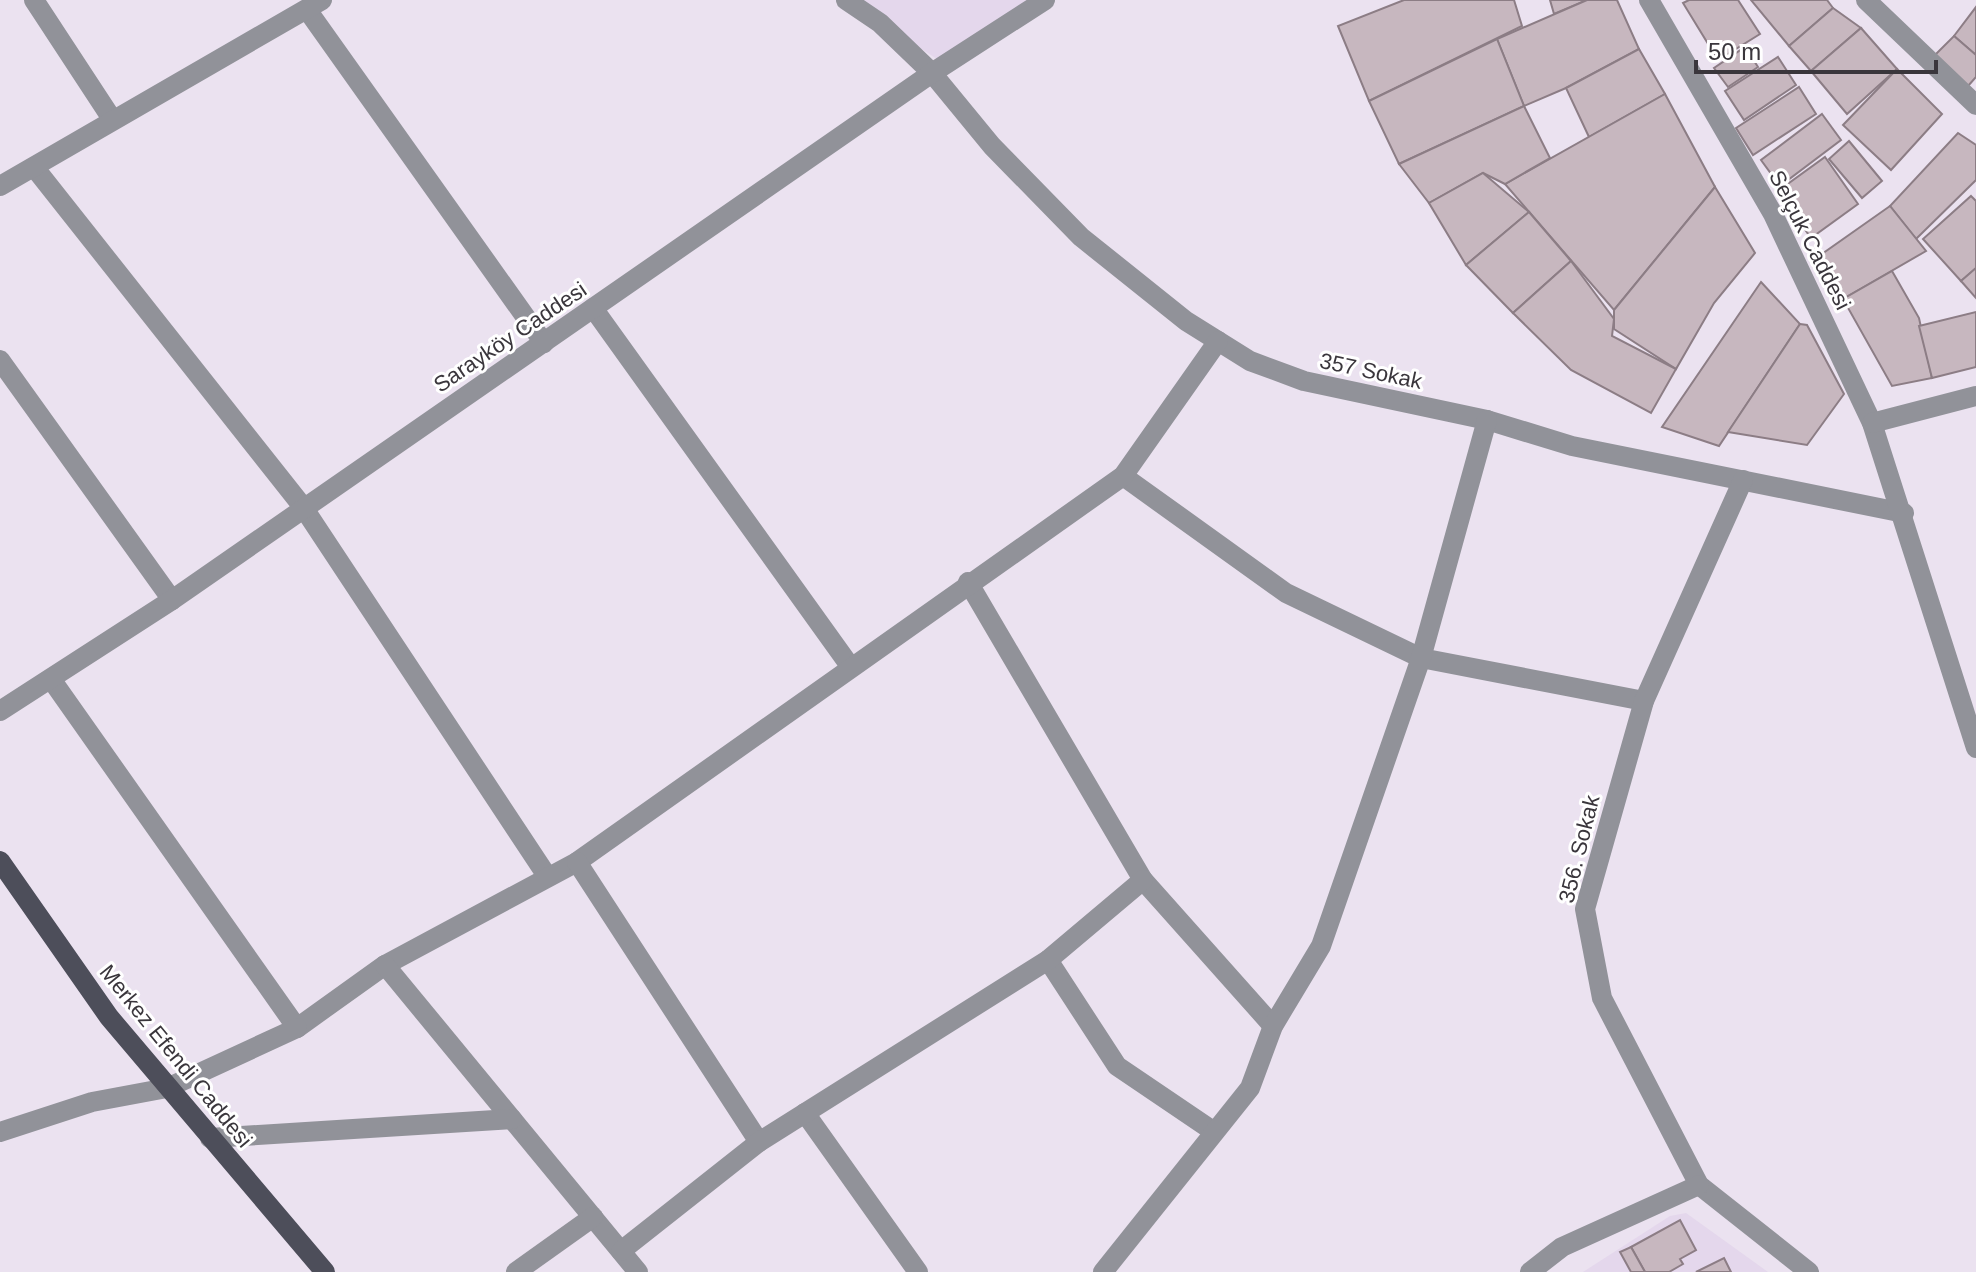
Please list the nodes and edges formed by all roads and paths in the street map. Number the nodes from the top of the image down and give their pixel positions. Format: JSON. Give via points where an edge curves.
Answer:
{"nodes":[{"id":1,"x":34,"y":0,"type":"edge"},
{"id":2,"x":846,"y":0,"type":"edge"},
{"id":3,"x":1045,"y":0,"type":"edge"},
{"id":4,"x":1649,"y":0,"type":"edge"},
{"id":5,"x":1866,"y":0,"type":"edge"},
{"id":6,"x":315,"y":6,"type":"edge"},
{"id":7,"x":932,"y":73,"type":"junction"},
{"id":8,"x":1976,"y":105,"type":"edge"},
{"id":9,"x":112,"y":119,"type":"junction"},
{"id":10,"x":34,"y":167,"type":"junction"},
{"id":11,"x":0,"y":186,"type":"edge"},
{"id":12,"x":593,"y":308,"type":"junction"},
{"id":13,"x":1218,"y":341,"type":"junction"},
{"id":14,"x":544,"y":343,"type":"junction"},
{"id":15,"x":0,"y":360,"type":"edge"},
{"id":16,"x":1976,"y":396,"type":"edge"},
{"id":17,"x":1487,"y":420,"type":"junction"},
{"id":18,"x":1872,"y":423,"type":"junction"},
{"id":19,"x":1123,"y":476,"type":"junction"},
{"id":20,"x":1743,"y":480,"type":"junction"},
{"id":21,"x":303,"y":507,"type":"junction"},
{"id":22,"x":1904,"y":513,"type":"junction"},
{"id":23,"x":968,"y":582,"type":"junction"},
{"id":24,"x":172,"y":600,"type":"junction"},
{"id":25,"x":1421,"y":658,"type":"junction"},
{"id":26,"x":850,"y":666,"type":"junction"},
{"id":27,"x":51,"y":679,"type":"junction"},
{"id":28,"x":1644,"y":701,"type":"junction"},
{"id":29,"x":0,"y":711,"type":"edge"},
{"id":30,"x":1976,"y":748,"type":"edge"},
{"id":31,"x":0,"y":861,"type":"edge"},
{"id":32,"x":577,"y":862,"type":"junction"},
{"id":33,"x":547,"y":876,"type":"junction"},
{"id":34,"x":1143,"y":880,"type":"junction"},
{"id":35,"x":1048,"y":960,"type":"junction"},
{"id":36,"x":385,"y":965,"type":"junction"},
{"id":37,"x":1273,"y":1026,"type":"junction"},
{"id":38,"x":297,"y":1028,"type":"junction"},
{"id":39,"x":167,"y":1088,"type":"junction"},
{"id":40,"x":805,"y":1113,"type":"junction"},
{"id":41,"x":512,"y":1119,"type":"junction"},
{"id":42,"x":1213,"y":1131,"type":"junction"},
{"id":43,"x":0,"y":1132,"type":"edge"},
{"id":44,"x":210,"y":1138,"type":"junction"},
{"id":45,"x":759,"y":1142,"type":"junction"},
{"id":46,"x":1699,"y":1185,"type":"junction"},
{"id":47,"x":593,"y":1217,"type":"junction"},
{"id":48,"x":621,"y":1251,"type":"junction"},
{"id":49,"x":325,"y":1272,"type":"edge"},
{"id":50,"x":516,"y":1272,"type":"edge"},
{"id":51,"x":638,"y":1272,"type":"edge"},
{"id":52,"x":918,"y":1272,"type":"edge"},
{"id":53,"x":1103,"y":1272,"type":"edge"},
{"id":54,"x":1530,"y":1272,"type":"edge"},
{"id":55,"x":1809,"y":1272,"type":"edge"}],
"edges":[{"from":1,"to":9,"type":"street"},
{"from":2,"to":7,"type":"street","name":"357 Sokak","via":[[880,23]]},
{"from":3,"to":7,"type":"street","name":"Sarayköy Caddesi"},
{"from":4,"to":18,"type":"street","name":"Selçuk Caddesi","via":[[1773,214]]},
{"from":5,"to":8,"type":"street"},
{"from":6,"to":9,"type":"street"},
{"from":6,"to":14,"type":"street"},
{"from":7,"to":12,"type":"street","name":"Sarayköy Caddesi"},
{"from":7,"to":13,"type":"street","name":"357 Sokak","via":[[992,146],[1081,237]]},
{"from":9,"to":10,"type":"street"},
{"from":10,"to":11,"type":"street"},
{"from":10,"to":21,"type":"street"},
{"from":12,"to":14,"type":"street","name":"Sarayköy Caddesi"},
{"from":12,"to":26,"type":"street"},
{"from":13,"to":17,"type":"street","name":"357 Sokak","via":[[1250,361],[1304,381]]},
{"from":13,"to":19,"type":"street"},
{"from":14,"to":21,"type":"street","name":"Sarayköy Caddesi"},
{"from":15,"to":24,"type":"street"},
{"from":16,"to":18,"type":"street"},
{"from":17,"to":20,"type":"street","name":"357 Sokak","via":[[1572,446]]},
{"from":17,"to":25,"type":"street"},
{"from":18,"to":22,"type":"street","name":"Selçuk Caddesi"},
{"from":19,"to":23,"type":"street"},
{"from":19,"to":25,"type":"street","via":[[1286,593]]},
{"from":20,"to":22,"type":"street","name":"357 Sokak"},
{"from":20,"to":28,"type":"street","name":"356. Sokak"},
{"from":21,"to":24,"type":"street","name":"Sarayköy Caddesi"},
{"from":21,"to":33,"type":"street"},
{"from":22,"to":30,"type":"street","name":"Selçuk Caddesi"},
{"from":23,"to":26,"type":"street"},
{"from":23,"to":34,"type":"street"},
{"from":24,"to":27,"type":"street","name":"Sarayköy Caddesi"},
{"from":25,"to":28,"type":"street"},
{"from":25,"to":37,"type":"street","via":[[1321,946]]},
{"from":26,"to":32,"type":"street"},
{"from":27,"to":29,"type":"street","name":"Sarayköy Caddesi"},
{"from":27,"to":38,"type":"street"},
{"from":28,"to":46,"type":"street","name":"356. Sokak","via":[[1585,909],[1602,998]]},
{"from":31,"to":39,"type":"main road","name":"Merkez Efendi Caddesi","via":[[109,1017]]},
{"from":32,"to":33,"type":"street"},
{"from":32,"to":45,"type":"street"},
{"from":33,"to":36,"type":"street"},
{"from":34,"to":35,"type":"street"},
{"from":34,"to":37,"type":"street"},
{"from":35,"to":40,"type":"street"},
{"from":35,"to":42,"type":"street","via":[[1117,1066]]},
{"from":36,"to":38,"type":"street"},
{"from":36,"to":41,"type":"street"},
{"from":37,"to":42,"type":"street","via":[[1250,1088]]},
{"from":38,"to":39,"type":"street"},
{"from":39,"to":43,"type":"street","via":[[92,1102]]},
{"from":39,"to":44,"type":"main road","name":"Merkez Efendi Caddesi"},
{"from":40,"to":45,"type":"street"},
{"from":40,"to":52,"type":"street"},
{"from":41,"to":44,"type":"street"},
{"from":41,"to":47,"type":"street"},
{"from":42,"to":53,"type":"street"},
{"from":44,"to":49,"type":"main road","name":"Merkez Efendi Caddesi"},
{"from":45,"to":48,"type":"street"},
{"from":46,"to":54,"type":"street","via":[[1562,1247]]},
{"from":46,"to":55,"type":"street","name":"356. Sokak"},
{"from":47,"to":48,"type":"street"},
{"from":47,"to":50,"type":"street"},
{"from":48,"to":51,"type":"street"}]}
